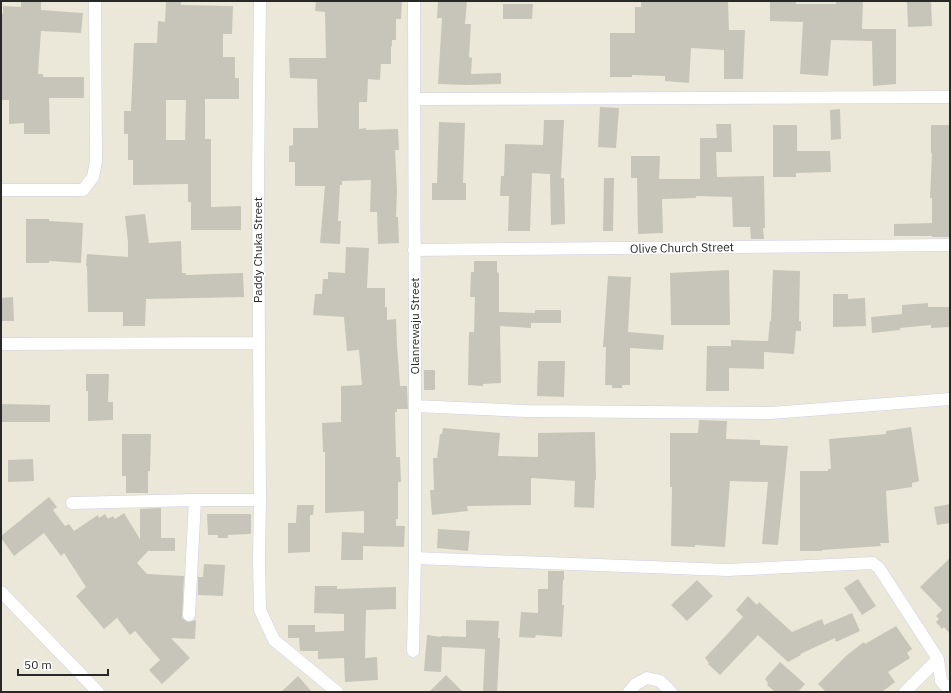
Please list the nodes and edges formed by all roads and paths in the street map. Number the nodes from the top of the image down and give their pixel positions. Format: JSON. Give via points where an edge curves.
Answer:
{"nodes":[{"id":1,"x":95,"y":1,"type":"edge"},
{"id":2,"x":260,"y":1,"type":"edge"},
{"id":3,"x":414,"y":1,"type":"edge"},
{"id":4,"x":950,"y":97,"type":"edge"},
{"id":5,"x":415,"y":98,"type":"junction"},
{"id":6,"x":1,"y":190,"type":"edge"},
{"id":7,"x":950,"y":245,"type":"edge"},
{"id":8,"x":414,"y":250,"type":"junction"},
{"id":9,"x":258,"y":343,"type":"junction"},
{"id":10,"x":1,"y":344,"type":"edge"},
{"id":11,"x":950,"y":399,"type":"edge"},
{"id":12,"x":415,"y":406,"type":"junction"},
{"id":13,"x":196,"y":500,"type":"junction"},
{"id":14,"x":260,"y":500,"type":"junction"},
{"id":15,"x":72,"y":503,"type":"dead end"},
{"id":16,"x":415,"y":558,"type":"junction"},
{"id":17,"x":1,"y":592,"type":"edge"},
{"id":18,"x":189,"y":615,"type":"dead end"},
{"id":19,"x":413,"y":651,"type":"dead end"},
{"id":20,"x":938,"y":659,"type":"junction"},
{"id":21,"x":950,"y":665,"type":"edge"},
{"id":22,"x":950,"y":691,"type":"edge"},
{"id":23,"x":98,"y":692,"type":"edge"},
{"id":24,"x":337,"y":692,"type":"edge"},
{"id":25,"x":629,"y":692,"type":"edge"},
{"id":26,"x":671,"y":692,"type":"edge"},
{"id":27,"x":905,"y":692,"type":"edge"}],
"edges":[{"from":1,"to":6,"type":"street","via":[[96,161],[93,177],[83,190]]},
{"from":2,"to":9,"type":"street","name":"Paddy Chuka Street"},
{"from":3,"to":5,"type":"street","name":"Olanrewaju Street"},
{"from":4,"to":5,"type":"street"},
{"from":5,"to":8,"type":"street","name":"Olanrewaju Street"},
{"from":7,"to":8,"type":"street","name":"Olive Church Street"},
{"from":8,"to":12,"type":"street","name":"Olanrewaju Street"},
{"from":9,"to":10,"type":"street"},
{"from":9,"to":14,"type":"street","name":"Paddy Chuka Street"},
{"from":11,"to":12,"type":"street","via":[[771,413],[526,411]]},
{"from":12,"to":16,"type":"street","name":"Olanrewaju Street"},
{"from":13,"to":14,"type":"street"},
{"from":13,"to":15,"type":"street"},
{"from":13,"to":18,"type":"street"},
{"from":14,"to":24,"type":"street","name":"Paddy Chuka Street","via":[[260,610],[274,640]]},
{"from":16,"to":19,"type":"street","name":"Olanrewaju Street"},
{"from":16,"to":20,"type":"street","via":[[727,570],[873,563],[879,568]]},
{"from":17,"to":23,"type":"street"},
{"from":20,"to":21,"type":"street"},
{"from":20,"to":22,"type":"street","via":[[941,681]]},
{"from":20,"to":27,"type":"street"},
{"from":25,"to":26,"type":"street","via":[[636,684],[647,678],[660,681]]}]}
